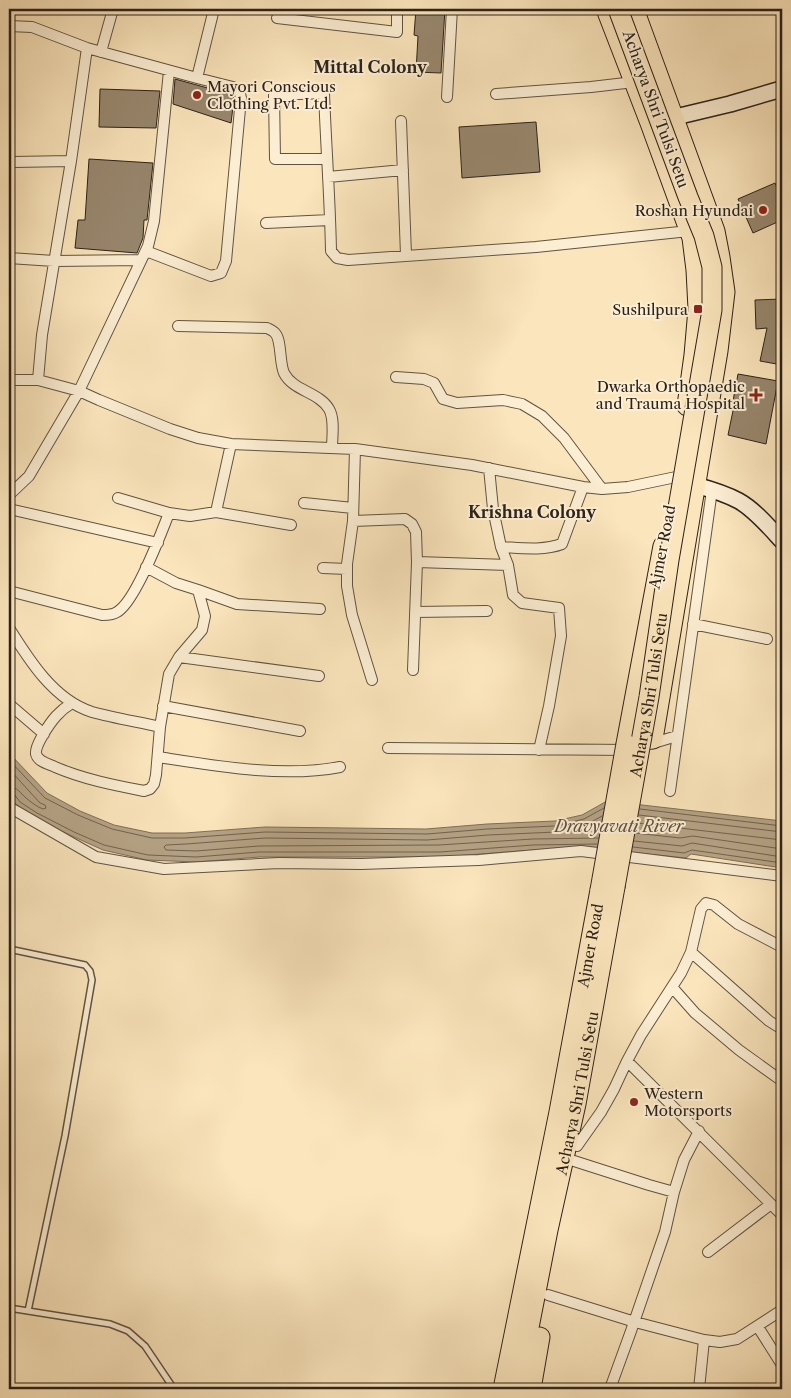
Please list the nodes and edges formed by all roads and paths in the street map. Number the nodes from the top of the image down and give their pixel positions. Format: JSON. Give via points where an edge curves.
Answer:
{"nodes":[{"id":1,"x":113,"y":9,"type":"edge"},
{"id":2,"x":214,"y":9,"type":"edge"},
{"id":3,"x":398,"y":9,"type":"edge"},
{"id":4,"x":452,"y":9,"type":"edge"},
{"id":5,"x":606,"y":9,"type":"edge"},
{"id":6,"x":618,"y":9,"type":"edge"},
{"id":7,"x":634,"y":9,"type":"edge"},
{"id":8,"x":277,"y":18,"type":"dead end"},
{"id":9,"x":9,"y":26,"type":"edge"},
{"id":10,"x":87,"y":48,"type":"junction"},
{"id":11,"x":101,"y":52,"type":"junction"},
{"id":12,"x":169,"y":71,"type":"junction"},
{"id":13,"x":197,"y":78,"type":"junction"},
{"id":14,"x":634,"y":82,"type":"junction"},
{"id":15,"x":782,"y":88,"type":"edge"},
{"id":16,"x":496,"y":94,"type":"dead end"},
{"id":17,"x":447,"y":97,"type":"dead end"},
{"id":18,"x":673,"y":117,"type":"junction"},
{"id":19,"x":400,"y":121,"type":"dead end"},
{"id":20,"x":650,"y":123,"type":"junction"},
{"id":21,"x":327,"y":159,"type":"junction"},
{"id":22,"x":71,"y":161,"type":"junction"},
{"id":23,"x":13,"y":162,"type":"dead end"},
{"id":24,"x":403,"y":170,"type":"junction"},
{"id":25,"x":328,"y":177,"type":"junction"},
{"id":26,"x":330,"y":220,"type":"junction"},
{"id":27,"x":266,"y":223,"type":"dead end"},
{"id":28,"x":689,"y":231,"type":"junction"},
{"id":29,"x":144,"y":255,"type":"junction"},
{"id":30,"x":406,"y":255,"type":"junction"},
{"id":31,"x":9,"y":258,"type":"edge"},
{"id":32,"x":54,"y":260,"type":"junction"},
{"id":33,"x":178,"y":326,"type":"dead end"},
{"id":34,"x":396,"y":377,"type":"dead end"},
{"id":35,"x":9,"y":380,"type":"edge"},
{"id":36,"x":38,"y":380,"type":"junction"},
{"id":37,"x":79,"y":391,"type":"junction"},
{"id":38,"x":231,"y":444,"type":"junction"},
{"id":39,"x":332,"y":448,"type":"junction"},
{"id":40,"x":355,"y":449,"type":"junction"},
{"id":41,"x":489,"y":468,"type":"junction"},
{"id":42,"x":676,"y":477,"type":"junction"},
{"id":43,"x":583,"y":487,"type":"junction"},
{"id":44,"x":703,"y":488,"type":"junction"},
{"id":45,"x":602,"y":489,"type":"junction"},
{"id":46,"x":9,"y":496,"type":"edge"},
{"id":47,"x":118,"y":498,"type":"dead end"},
{"id":48,"x":304,"y":503,"type":"dead end"},
{"id":49,"x":353,"y":508,"type":"junction"},
{"id":50,"x":9,"y":509,"type":"edge"},
{"id":51,"x":216,"y":512,"type":"junction"},
{"id":52,"x":169,"y":513,"type":"junction"},
{"id":53,"x":353,"y":521,"type":"junction"},
{"id":54,"x":291,"y":525,"type":"dead end"},
{"id":55,"x":782,"y":541,"type":"edge"},
{"id":56,"x":158,"y":543,"type":"junction"},
{"id":57,"x":501,"y":547,"type":"junction"},
{"id":58,"x":417,"y":562,"type":"junction"},
{"id":59,"x":508,"y":565,"type":"junction"},
{"id":60,"x":146,"y":567,"type":"junction"},
{"id":61,"x":323,"y":568,"type":"dead end"},
{"id":62,"x":347,"y":569,"type":"junction"},
{"id":63,"x":198,"y":590,"type":"junction"},
{"id":64,"x":9,"y":591,"type":"edge"},
{"id":65,"x":320,"y":609,"type":"dead end"},
{"id":66,"x":415,"y":612,"type":"junction"},
{"id":67,"x":487,"y":612,"type":"dead end"},
{"id":68,"x":693,"y":624,"type":"junction"},
{"id":69,"x":9,"y":628,"type":"edge"},
{"id":70,"x":766,"y":639,"type":"dead end"},
{"id":71,"x":179,"y":657,"type":"junction"},
{"id":72,"x":413,"y":670,"type":"dead end"},
{"id":73,"x":319,"y":676,"type":"dead end"},
{"id":74,"x":372,"y":680,"type":"dead end"},
{"id":75,"x":72,"y":703,"type":"junction"},
{"id":76,"x":9,"y":704,"type":"edge"},
{"id":77,"x":164,"y":706,"type":"junction"},
{"id":78,"x":160,"y":727,"type":"junction"},
{"id":79,"x":300,"y":731,"type":"dead end"},
{"id":80,"x":44,"y":734,"type":"junction"},
{"id":81,"x":677,"y":736,"type":"junction"},
{"id":82,"x":388,"y":748,"type":"dead end"},
{"id":83,"x":539,"y":750,"type":"junction"},
{"id":84,"x":158,"y":757,"type":"junction"},
{"id":85,"x":340,"y":767,"type":"dead end"},
{"id":86,"x":670,"y":790,"type":"dead end"},
{"id":87,"x":9,"y":806,"type":"edge"},
{"id":88,"x":782,"y":876,"type":"edge"},
{"id":89,"x":782,"y":947,"type":"edge"},
{"id":90,"x":9,"y":949,"type":"edge"},
{"id":91,"x":691,"y":952,"type":"junction"},
{"id":92,"x":672,"y":987,"type":"junction"},
{"id":93,"x":782,"y":1028,"type":"edge"},
{"id":94,"x":627,"y":1061,"type":"junction"},
{"id":95,"x":782,"y":1081,"type":"edge"},
{"id":96,"x":699,"y":1131,"type":"junction"},
{"id":97,"x":575,"y":1153,"type":"junction"},
{"id":98,"x":674,"y":1192,"type":"junction"},
{"id":99,"x":771,"y":1204,"type":"junction"},
{"id":100,"x":782,"y":1215,"type":"edge"},
{"id":101,"x":708,"y":1252,"type":"dead end"},
{"id":102,"x":548,"y":1295,"type":"junction"},
{"id":103,"x":9,"y":1308,"type":"edge"},
{"id":104,"x":782,"y":1310,"type":"edge"},
{"id":105,"x":28,"y":1312,"type":"junction"},
{"id":106,"x":635,"y":1322,"type":"junction"},
{"id":107,"x":758,"y":1327,"type":"junction"},
{"id":108,"x":704,"y":1340,"type":"junction"},
{"id":109,"x":782,"y":1365,"type":"edge"},
{"id":110,"x":611,"y":1386,"type":"dead end"},
{"id":111,"x":174,"y":1389,"type":"edge"},
{"id":112,"x":503,"y":1389,"type":"edge"},
{"id":113,"x":517,"y":1389,"type":"edge"},
{"id":114,"x":531,"y":1389,"type":"edge"},
{"id":115,"x":699,"y":1389,"type":"edge"}],
"edges":[{"from":1,"to":11,"type":"street"},
{"from":2,"to":13,"type":"street"},
{"from":3,"to":8,"type":"street","via":[[397,32]]},
{"from":4,"to":17,"type":"street"},
{"from":5,"to":14,"type":"highway","name":"Ajmer Road"},
{"from":6,"to":113,"type":"highway","name":"Acharya Shri Tulsi Setu","bridge":true,"via":[[704,236],[712,268],[712,310],[607,938]]},
{"from":7,"to":18,"type":"highway","name":"Ajmer Road"},
{"from":9,"to":10,"type":"street","via":[[32,27]]},
{"from":10,"to":11,"type":"street"},
{"from":10,"to":22,"type":"street"},
{"from":11,"to":12,"type":"street"},
{"from":12,"to":13,"type":"street"},
{"from":12,"to":29,"type":"street","via":[[154,221]]},
{"from":13,"to":29,"type":"street","via":[[233,86],[239,90],[241,98],[226,261],[221,273],[211,276]]},
{"from":14,"to":16,"type":"street"},
{"from":14,"to":20,"type":"highway","name":"Ajmer Road"},
{"from":15,"to":18,"type":"street"},
{"from":18,"to":20,"type":"street"},
{"from":18,"to":44,"type":"highway","name":"Ajmer Road","via":[[715,231],[725,292]]},
{"from":19,"to":24,"type":"street"},
{"from":20,"to":28,"type":"highway","name":"Ajmer Road"},
{"from":21,"to":21,"type":"street","via":[[324,93],[274,95],[275,160]]},
{"from":21,"to":25,"type":"street"},
{"from":22,"to":23,"type":"street"},
{"from":22,"to":32,"type":"street"},
{"from":24,"to":25,"type":"street"},
{"from":24,"to":30,"type":"street"},
{"from":25,"to":26,"type":"street"},
{"from":26,"to":27,"type":"street"},
{"from":26,"to":30,"type":"street","via":[[331,251],[337,258]]},
{"from":28,"to":30,"type":"street","via":[[536,247]]},
{"from":28,"to":42,"type":"highway","name":"Ajmer Road","via":[[698,309]]},
{"from":29,"to":32,"type":"street"},
{"from":29,"to":37,"type":"street"},
{"from":31,"to":32,"type":"street"},
{"from":32,"to":36,"type":"street"},
{"from":33,"to":39,"type":"street","via":[[267,328],[275,332],[281,362],[290,382],[322,401],[330,410]]},
{"from":34,"to":45,"type":"street","via":[[434,383],[444,399],[457,403],[503,400],[522,404],[542,416],[564,438]]},
{"from":35,"to":36,"type":"street"},
{"from":36,"to":37,"type":"street"},
{"from":37,"to":38,"type":"street","via":[[170,429]]},
{"from":37,"to":46,"type":"street","via":[[29,476]]},
{"from":38,"to":39,"type":"street"},
{"from":38,"to":51,"type":"street"},
{"from":39,"to":40,"type":"street"},
{"from":40,"to":41,"type":"street"},
{"from":40,"to":49,"type":"street"},
{"from":41,"to":43,"type":"street"},
{"from":41,"to":57,"type":"street"},
{"from":42,"to":45,"type":"street"},
{"from":42,"to":112,"type":"highway","name":"Ajmer Road","bridge":true,"via":[[559,1112]]},
{"from":43,"to":45,"type":"street"},
{"from":43,"to":57,"type":"street","via":[[562,544],[535,548]]},
{"from":44,"to":55,"type":"street","via":[[740,502]]},
{"from":44,"to":68,"type":"street"},
{"from":44,"to":97,"type":"highway","name":"Ajmer Road","via":[[667,660]]},
{"from":47,"to":52,"type":"street"},
{"from":48,"to":49,"type":"street"},
{"from":49,"to":53,"type":"street"},
{"from":50,"to":56,"type":"street"},
{"from":51,"to":52,"type":"street","via":[[190,516]]},
{"from":51,"to":54,"type":"street"},
{"from":52,"to":56,"type":"street"},
{"from":53,"to":58,"type":"street","via":[[405,520],[412,524],[416,532]]},
{"from":53,"to":62,"type":"street"},
{"from":56,"to":60,"type":"street"},
{"from":57,"to":59,"type":"street"},
{"from":58,"to":59,"type":"street"},
{"from":58,"to":66,"type":"street"},
{"from":59,"to":83,"type":"street","via":[[512,595],[522,603],[559,608],[561,636]]},
{"from":60,"to":63,"type":"street"},
{"from":60,"to":64,"type":"street","via":[[129,600],[117,613],[102,615]]},
{"from":61,"to":62,"type":"street"},
{"from":62,"to":74,"type":"street","via":[[352,615]]},
{"from":63,"to":65,"type":"street","via":[[237,604]]},
{"from":63,"to":71,"type":"street","via":[[205,616],[202,630]]},
{"from":66,"to":67,"type":"street"},
{"from":66,"to":72,"type":"street"},
{"from":68,"to":70,"type":"street"},
{"from":68,"to":81,"type":"street"},
{"from":69,"to":75,"type":"street","via":[[30,661]]},
{"from":71,"to":73,"type":"street"},
{"from":71,"to":77,"type":"street","via":[[169,674]]},
{"from":75,"to":78,"type":"street","via":[[92,712]]},
{"from":75,"to":80,"type":"street","via":[[51,721]]},
{"from":76,"to":80,"type":"street"},
{"from":77,"to":78,"type":"street"},
{"from":77,"to":79,"type":"street"},
{"from":78,"to":84,"type":"street"},
{"from":80,"to":84,"type":"street","via":[[36,754],[43,762],[97,782],[144,791],[150,789],[154,784]]},
{"from":81,"to":83,"type":"street","via":[[627,751]]},
{"from":81,"to":86,"type":"street"},
{"from":82,"to":83,"type":"street"},
{"from":84,"to":85,"type":"street","via":[[248,770]]},
{"from":87,"to":88,"type":"street","via":[[96,856],[164,869],[279,863],[479,860],[581,851]]},
{"from":89,"to":91,"type":"street","via":[[738,924],[714,904],[706,903],[701,909]]},
{"from":90,"to":105,"type":"lane","via":[[85,965],[92,980],[65,1136]]},
{"from":91,"to":92,"type":"street"},
{"from":91,"to":93,"type":"street","via":[[769,1021]]},
{"from":92,"to":94,"type":"street"},
{"from":92,"to":95,"type":"street","via":[[739,1050]]},
{"from":94,"to":96,"type":"street"},
{"from":94,"to":97,"type":"street"},
{"from":96,"to":98,"type":"street","via":[[684,1160]]},
{"from":96,"to":99,"type":"street"},
{"from":97,"to":98,"type":"street","via":[[649,1186]]},
{"from":97,"to":102,"type":"highway","name":"Ajmer Road"},
{"from":98,"to":106,"type":"street","via":[[665,1232]]},
{"from":99,"to":100,"type":"street"},
{"from":99,"to":101,"type":"street"},
{"from":102,"to":106,"type":"street"},
{"from":102,"to":114,"type":"highway","name":"Ajmer Road"},
{"from":103,"to":105,"type":"lane"},
{"from":104,"to":107,"type":"street"},
{"from":105,"to":111,"type":"lane","via":[[110,1324],[128,1331],[145,1346]]},
{"from":106,"to":108,"type":"street"},
{"from":106,"to":110,"type":"street"},
{"from":107,"to":108,"type":"street","via":[[737,1339]]},
{"from":107,"to":109,"type":"street"},
{"from":108,"to":115,"type":"street"}]}
